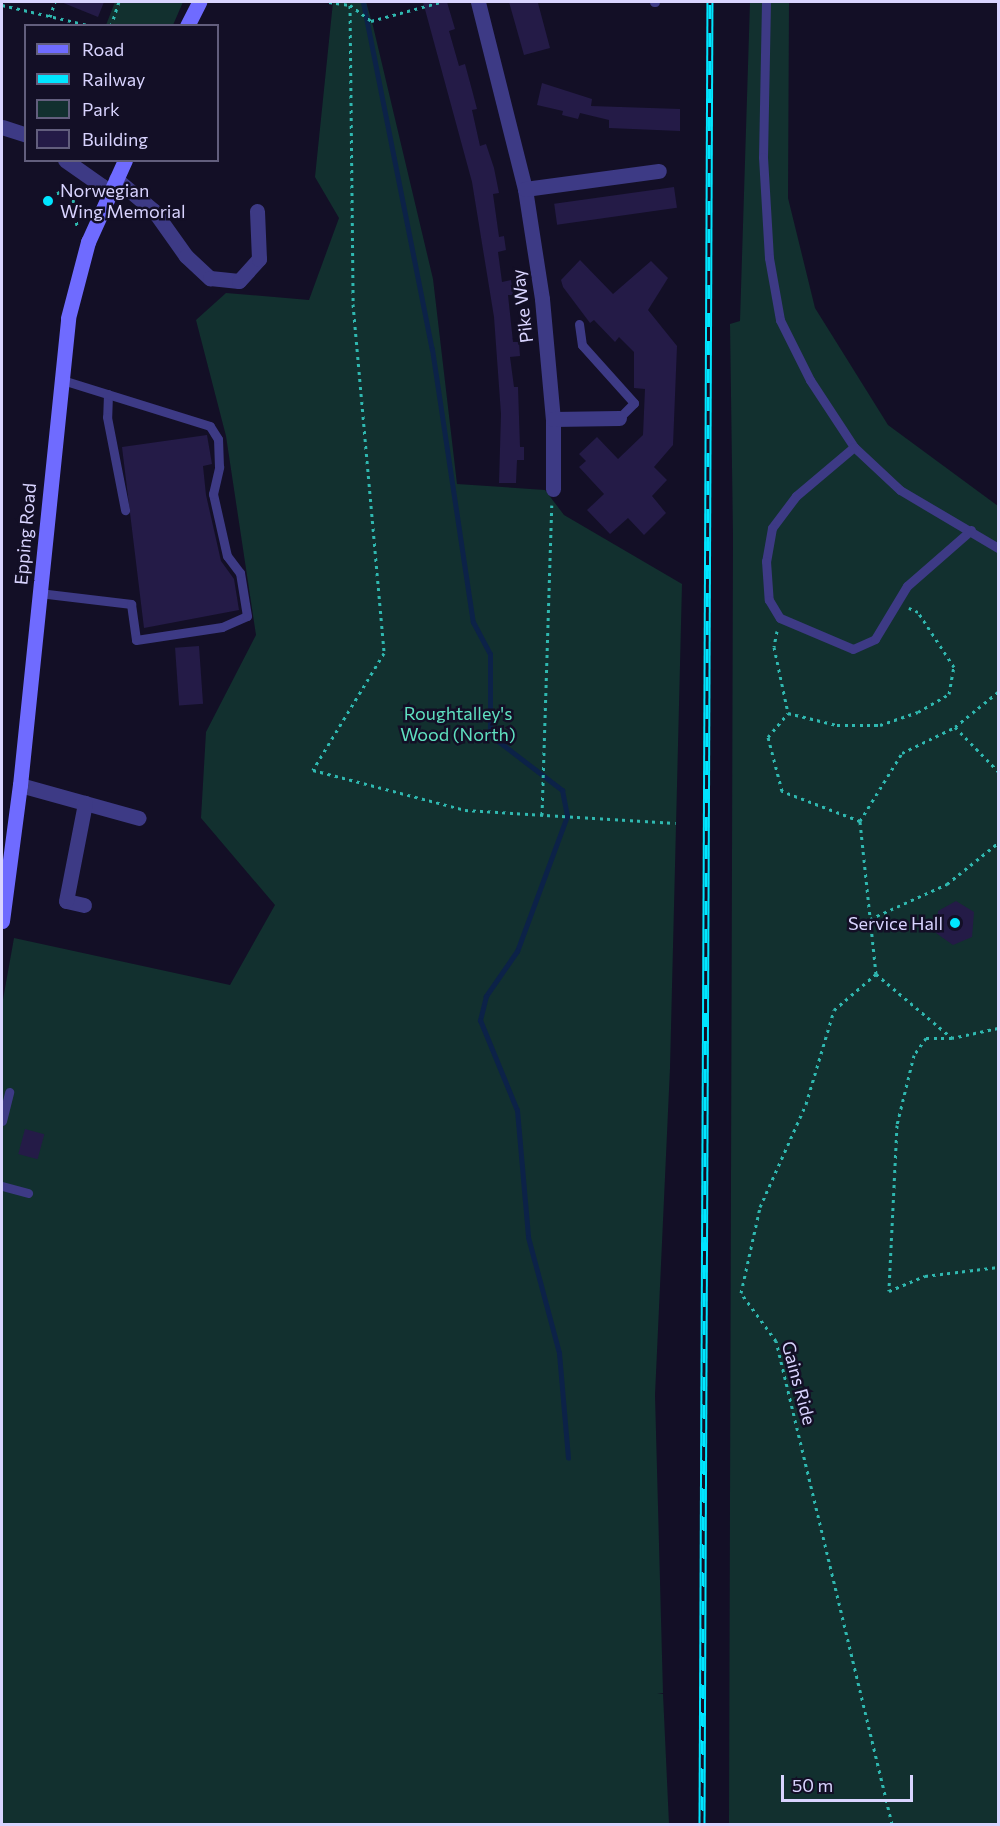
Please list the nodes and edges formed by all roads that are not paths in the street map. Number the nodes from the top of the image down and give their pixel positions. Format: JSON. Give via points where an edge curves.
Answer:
{"nodes":[{"id":1,"x":199,"y":2,"type":"edge"},
{"id":2,"x":478,"y":2,"type":"edge"},
{"id":3,"x":766,"y":2,"type":"edge"},
{"id":4,"x":188,"y":24,"type":"edge"},
{"id":5,"x":2,"y":128,"type":"edge"},
{"id":6,"x":24,"y":134,"type":"edge"},
{"id":7,"x":124,"y":162,"type":"edge"},
{"id":8,"x":67,"y":167,"type":"edge"},
{"id":9,"x":659,"y":171,"type":"dead end"},
{"id":10,"x":116,"y":179,"type":"junction"},
{"id":11,"x":525,"y":189,"type":"junction"},
{"id":12,"x":107,"y":196,"type":"junction"},
{"id":13,"x":257,"y":211,"type":"dead end"},
{"id":14,"x":579,"y":324,"type":"dead end"},
{"id":15,"x":59,"y":379,"type":"junction"},
{"id":16,"x":108,"y":394,"type":"junction"},
{"id":17,"x":619,"y":418,"type":"joint"},
{"id":18,"x":554,"y":419,"type":"junction"},
{"id":19,"x":854,"y":447,"type":"junction"},
{"id":20,"x":553,"y":489,"type":"road end"},
{"id":21,"x":125,"y":510,"type":"dead end"},
{"id":22,"x":971,"y":530,"type":"junction"},
{"id":23,"x":999,"y":549,"type":"edge"},
{"id":24,"x":39,"y":593,"type":"junction"},
{"id":25,"x":20,"y":785,"type":"junction"},
{"id":26,"x":85,"y":803,"type":"junction"},
{"id":27,"x":139,"y":818,"type":"dead end"},
{"id":28,"x":84,"y":904,"type":"dead end"},
{"id":29,"x":2,"y":921,"type":"edge"},
{"id":30,"x":9,"y":1092,"type":"dead end"},
{"id":31,"x":2,"y":1121,"type":"edge"},
{"id":32,"x":2,"y":1185,"type":"edge"},
{"id":33,"x":28,"y":1193,"type":"dead end"}],
"edges":[{"from":1,"to":4,"type":"main road"},
{"from":2,"to":11,"type":"street","name":"Pike Way"},
{"from":3,"to":19,"type":"lane","via":[[763,158],[769,258],[780,320],[810,381]]},
{"from":5,"to":6,"type":"street"},
{"from":7,"to":10,"type":"main road","name":"Epping Road"},
{"from":8,"to":12,"type":"street","via":[[102,186]]},
{"from":9,"to":11,"type":"street"},
{"from":10,"to":12,"type":"main road","name":"Epping Road"},
{"from":10,"to":13,"type":"street","via":[[154,211],[186,256],[210,278],[239,281],[259,259]]},
{"from":11,"to":18,"type":"street","name":"Pike Way","via":[[542,299]]},
{"from":12,"to":15,"type":"main road","name":"Epping Road","via":[[74,288]]},
{"from":14,"to":17,"type":"lane","via":[[582,345],[634,403]]},
{"from":15,"to":16,"type":"lane"},
{"from":15,"to":24,"type":"main road","name":"Epping Road"},
{"from":16,"to":21,"type":"lane","via":[[107,417]]},
{"from":16,"to":24,"type":"lane","via":[[210,426],[218,448],[213,494],[227,556],[240,573],[247,616],[222,627],[136,640],[131,604]]},
{"from":17,"to":18,"type":"street"},
{"from":18,"to":20,"type":"street","name":"Pike Way"},
{"from":19,"to":22,"type":"lane","via":[[900,490]]},
{"from":19,"to":22,"type":"lane","via":[[796,496],[772,528],[766,561],[769,600],[780,618],[853,649],[875,639],[916,577]]},
{"from":22,"to":23,"type":"lane"},
{"from":24,"to":25,"type":"main road","name":"Epping Road"},
{"from":25,"to":26,"type":"street"},
{"from":25,"to":29,"type":"main road","name":"Epping Road"},
{"from":26,"to":27,"type":"street"},
{"from":26,"to":28,"type":"street","via":[[66,901]]},
{"from":30,"to":31,"type":"lane"},
{"from":32,"to":33,"type":"lane"}]}
